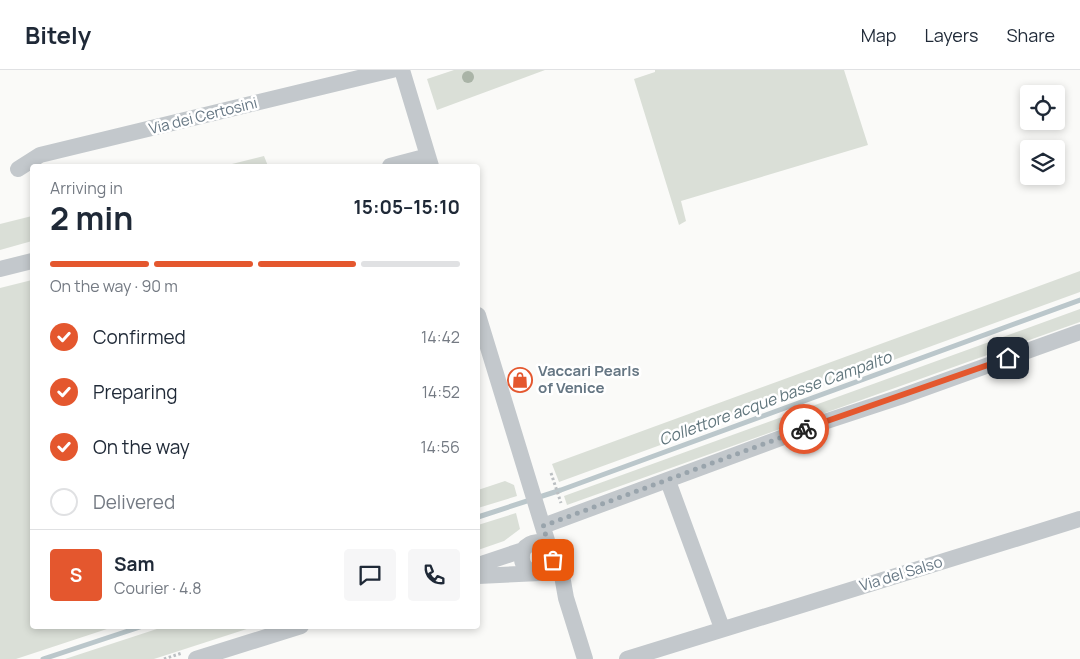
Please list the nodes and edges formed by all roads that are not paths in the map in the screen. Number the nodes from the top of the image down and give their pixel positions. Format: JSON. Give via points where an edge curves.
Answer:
{"nodes":[{"id":1,"x":392,"y":70,"type":"edge"},
{"id":2,"x":402,"y":70,"type":"edge"},
{"id":3,"x":430,"y":161,"type":"edge"},
{"id":4,"x":406,"y":164,"type":"edge"},
{"id":5,"x":18,"y":169,"type":"dead end"},
{"id":6,"x":30,"y":261,"type":"edge"},
{"id":7,"x":0,"y":268,"type":"edge"},
{"id":8,"x":480,"y":322,"type":"edge"},
{"id":9,"x":1080,"y":332,"type":"edge"},
{"id":10,"x":668,"y":481,"type":"junction"},
{"id":11,"x":1080,"y":519,"type":"edge"},
{"id":12,"x":541,"y":520,"type":"junction"},
{"id":13,"x":528,"y":546,"type":"junction"},
{"id":14,"x":552,"y":554,"type":"junction"},
{"id":15,"x":480,"y":564,"type":"edge"},
{"id":16,"x":537,"y":573,"type":"junction"},
{"id":17,"x":480,"y":576,"type":"edge"},
{"id":18,"x":566,"y":598,"type":"junction"},
{"id":19,"x":722,"y":628,"type":"junction"},
{"id":20,"x":291,"y":629,"type":"edge"},
{"id":21,"x":196,"y":659,"type":"edge"},
{"id":22,"x":585,"y":659,"type":"edge"},
{"id":23,"x":627,"y":659,"type":"edge"}],
"edges":[{"from":1,"to":5,"type":"street","name":"Via dei Certosini","via":[[40,155]]},
{"from":2,"to":3,"type":"street"},
{"from":3,"to":4,"type":"street"},
{"from":6,"to":7,"type":"street"},
{"from":8,"to":12,"type":"street"},
{"from":9,"to":10,"type":"street"},
{"from":10,"to":12,"type":"street"},
{"from":10,"to":19,"type":"street"},
{"from":11,"to":19,"type":"street","name":"Via del Salso"},
{"from":12,"to":13,"type":"street"},
{"from":12,"to":14,"type":"street"},
{"from":13,"to":14,"type":"street","via":[[539,542]]},
{"from":13,"to":15,"type":"street"},
{"from":13,"to":16,"type":"street","via":[[522,562],[524,567]]},
{"from":14,"to":16,"type":"street","via":[[546,571]]},
{"from":14,"to":18,"type":"street","via":[[561,570]]},
{"from":16,"to":17,"type":"street"},
{"from":16,"to":18,"type":"street"},
{"from":18,"to":22,"type":"street"},
{"from":19,"to":23,"type":"street","name":"Via del Salso"},
{"from":20,"to":21,"type":"street"}]}
